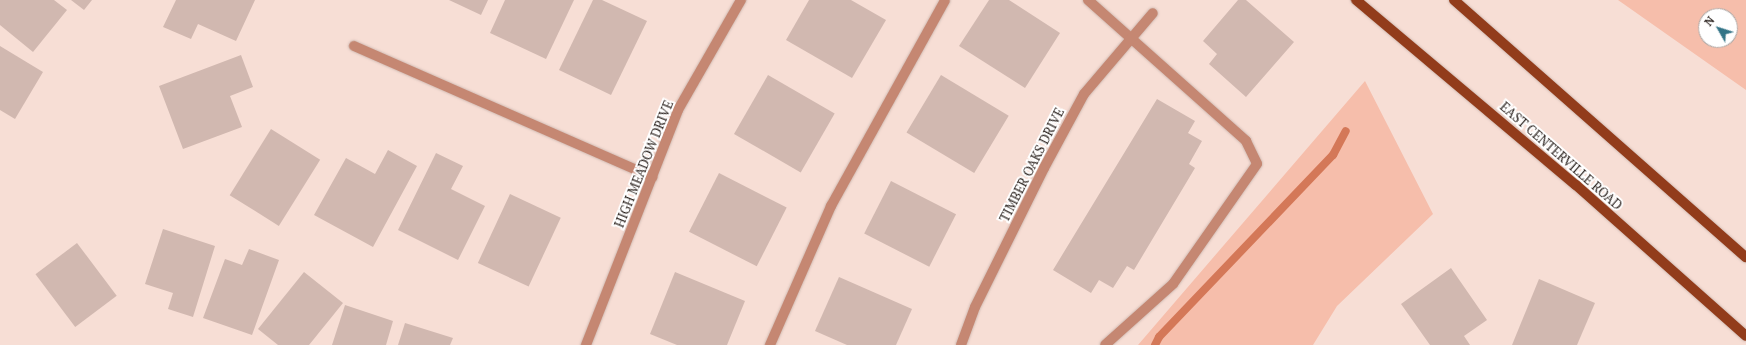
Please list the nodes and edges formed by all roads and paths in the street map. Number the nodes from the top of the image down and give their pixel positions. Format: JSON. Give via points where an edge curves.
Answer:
{"nodes":[{"id":1,"x":741,"y":0,"type":"edge"},
{"id":2,"x":945,"y":0,"type":"edge"},
{"id":3,"x":1088,"y":0,"type":"edge"},
{"id":4,"x":1356,"y":0,"type":"edge"},
{"id":5,"x":1454,"y":0,"type":"edge"},
{"id":6,"x":1153,"y":13,"type":"dead end"},
{"id":7,"x":1132,"y":38,"type":"junction"},
{"id":8,"x":354,"y":46,"type":"dead end"},
{"id":9,"x":652,"y":177,"type":"junction"},
{"id":10,"x":1746,"y":257,"type":"edge"},
{"id":11,"x":1746,"y":336,"type":"edge"},
{"id":12,"x":586,"y":345,"type":"edge"},
{"id":13,"x":770,"y":345,"type":"edge"},
{"id":14,"x":961,"y":345,"type":"edge"},
{"id":15,"x":1105,"y":345,"type":"edge"}],
"edges":[{"from":1,"to":9,"type":"street","name":"HIGH MEADOW DRIVE","via":[[678,110]]},
{"from":2,"to":13,"type":"street","via":[[831,206]]},
{"from":3,"to":7,"type":"street"},
{"from":4,"to":11,"type":"main road","name":"EAST CENTERVILLE ROAD","via":[[1576,185]]},
{"from":5,"to":10,"type":"main road"},
{"from":6,"to":7,"type":"street","name":"TIMBER OAKS DRIVE"},
{"from":7,"to":14,"type":"street","name":"TIMBER OAKS DRIVE","via":[[1084,94],[975,307]]},
{"from":7,"to":15,"type":"street","via":[[1246,141],[1257,164],[1173,284]]},
{"from":8,"to":9,"type":"street"},
{"from":9,"to":12,"type":"street","name":"HIGH MEADOW DRIVE"}]}
